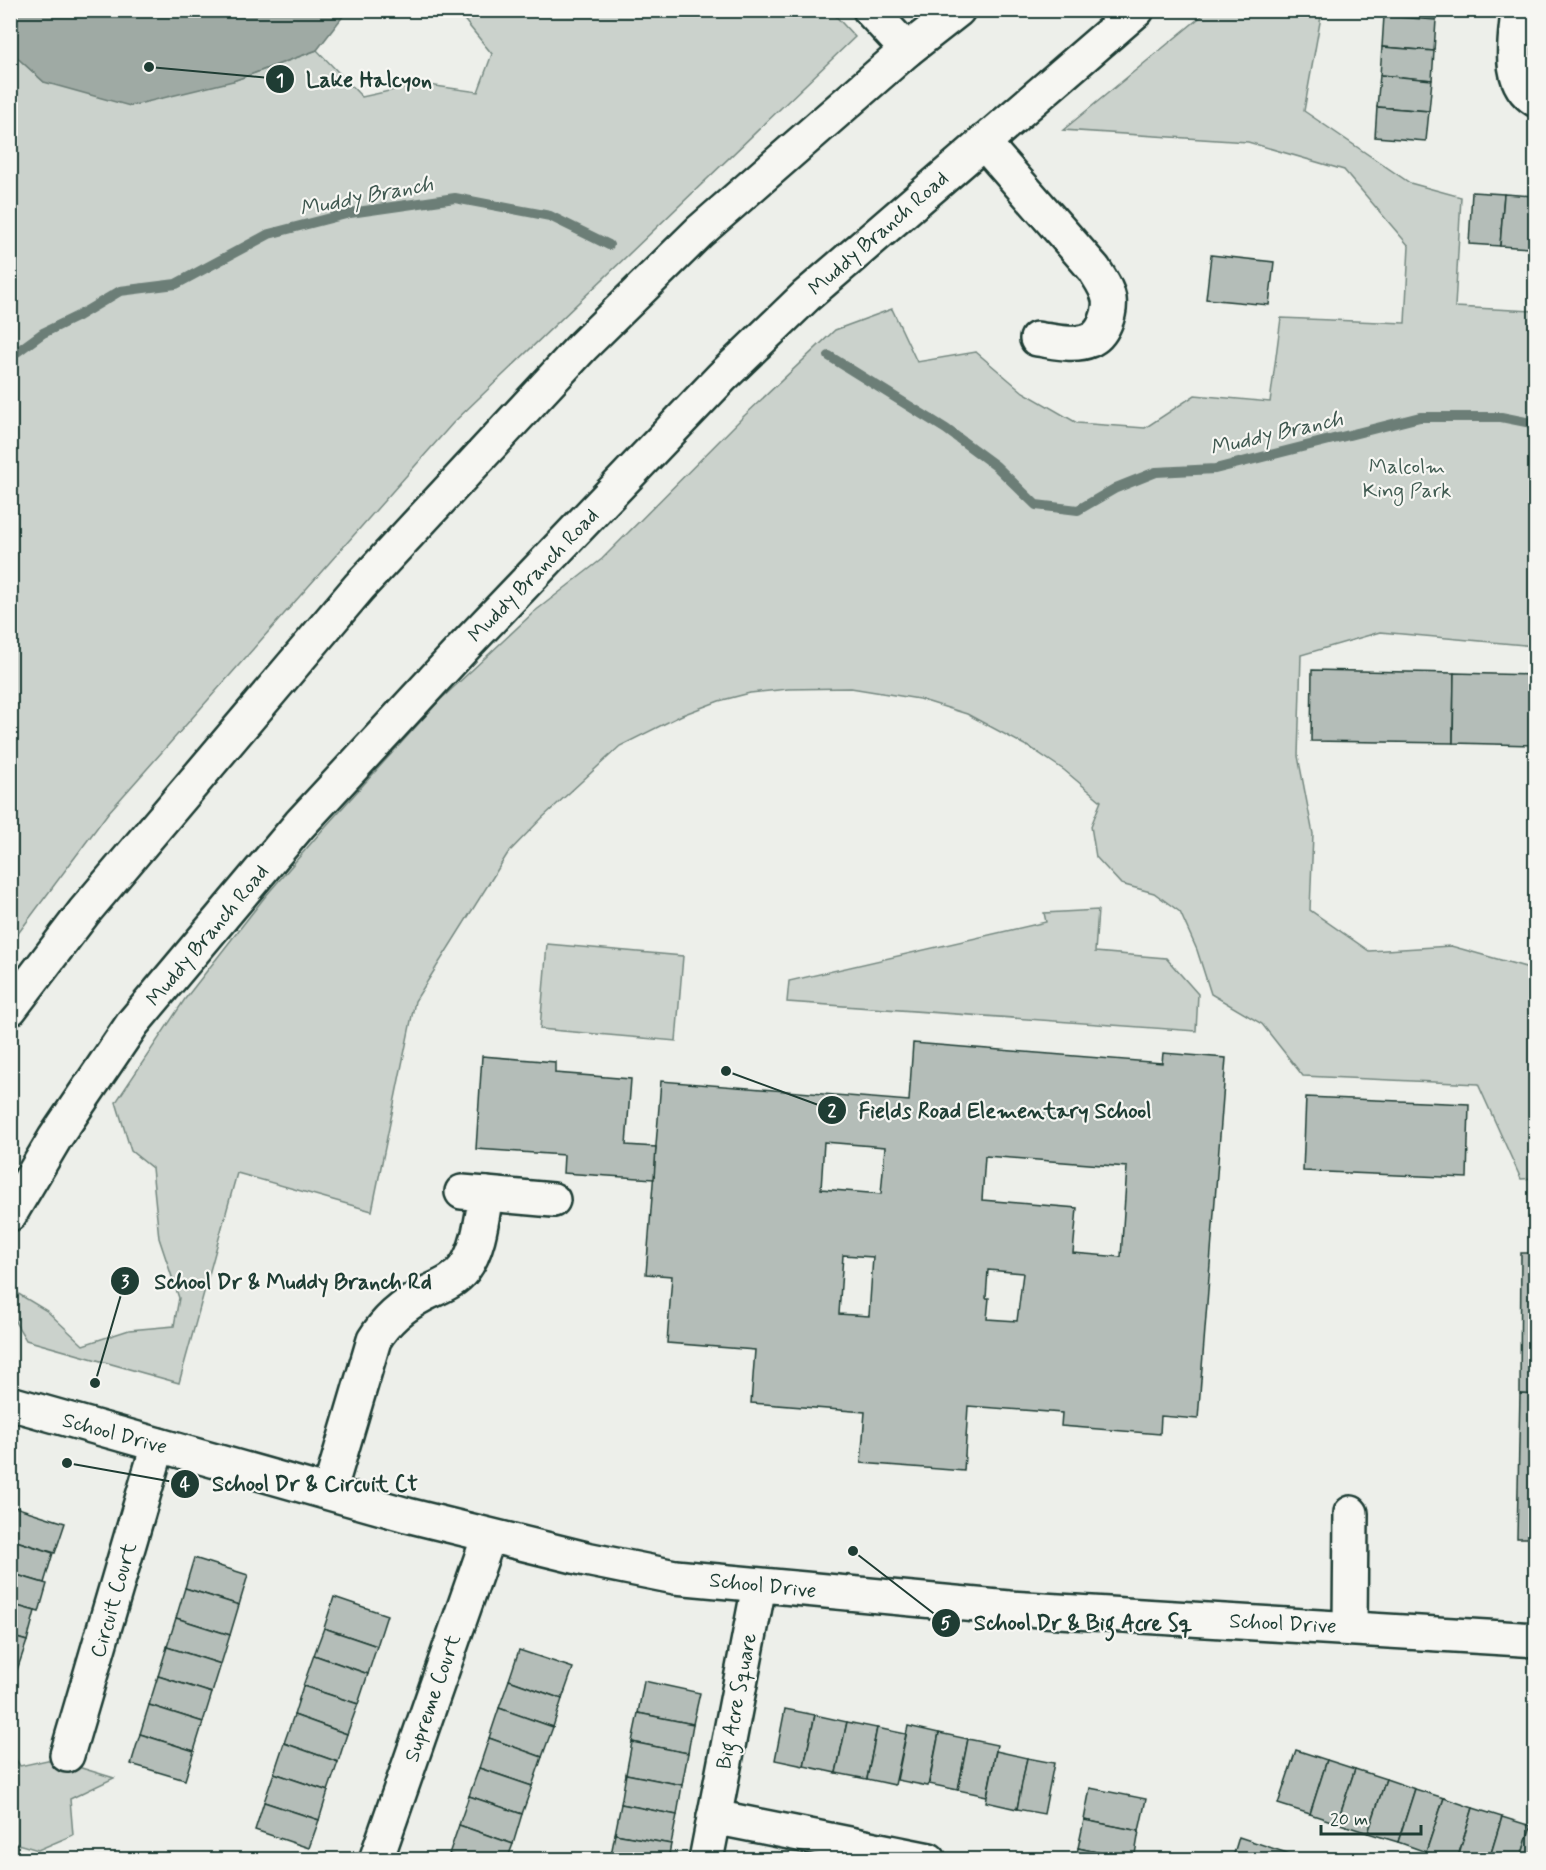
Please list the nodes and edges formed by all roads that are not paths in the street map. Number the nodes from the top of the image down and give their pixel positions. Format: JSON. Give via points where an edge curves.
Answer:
{"nodes":[{"id":1,"x":870,"y":10,"type":"edge"},
{"id":2,"x":958,"y":10,"type":"edge"},
{"id":3,"x":1137,"y":10,"type":"edge"},
{"id":4,"x":1518,"y":10,"type":"edge"},
{"id":5,"x":907,"y":50,"type":"junction"},
{"id":6,"x":1536,"y":100,"type":"edge"},
{"id":7,"x":983,"y":142,"type":"junction"},
{"id":8,"x":1037,"y":339,"type":"dead end"},
{"id":9,"x":10,"y":1009,"type":"edge"},
{"id":10,"x":553,"y":1200,"type":"dead end"},
{"id":11,"x":10,"y":1214,"type":"edge"},
{"id":12,"x":10,"y":1403,"type":"edge"},
{"id":13,"x":158,"y":1445,"type":"junction"},
{"id":14,"x":329,"y":1492,"type":"junction"},
{"id":15,"x":1351,"y":1514,"type":"dead end"},
{"id":16,"x":489,"y":1536,"type":"junction"},
{"id":17,"x":759,"y":1586,"type":"junction"},
{"id":18,"x":1350,"y":1628,"type":"junction"},
{"id":19,"x":1536,"y":1641,"type":"edge"},
{"id":20,"x":67,"y":1755,"type":"dead end"},
{"id":21,"x":714,"y":1817,"type":"junction"},
{"id":22,"x":376,"y":1860,"type":"edge"},
{"id":23,"x":706,"y":1860,"type":"edge"},
{"id":24,"x":929,"y":1860,"type":"edge"}],
"edges":[{"from":1,"to":5,"type":"main road"},
{"from":2,"to":5,"type":"main road"},
{"from":3,"to":7,"type":"main road","name":"Muddy Branch Road"},
{"from":4,"to":6,"type":"main road","via":[[1515,68],[1520,85]]},
{"from":5,"to":9,"type":"main road","via":[[699,232],[582,347],[344,604],[84,912]]},
{"from":7,"to":8,"type":"main road","via":[[1094,270],[1109,300],[1102,329],[1092,340]]},
{"from":7,"to":11,"type":"main road","name":"Muddy Branch Road","via":[[806,296],[722,377],[300,824],[133,1023],[55,1138]]},
{"from":10,"to":14,"type":"main road","via":[[474,1193],[482,1221],[464,1269],[451,1281],[401,1308],[383,1324],[374,1340]]},
{"from":12,"to":13,"type":"main road","name":"School Drive"},
{"from":13,"to":14,"type":"main road","name":"School Drive"},
{"from":13,"to":20,"type":"main road","name":"Circuit Court"},
{"from":14,"to":16,"type":"main road","name":"School Drive"},
{"from":15,"to":18,"type":"main road"},
{"from":16,"to":17,"type":"main road","name":"School Drive","via":[[675,1576]]},
{"from":16,"to":22,"type":"main road","name":"Supreme Court"},
{"from":17,"to":18,"type":"main road","name":"School Drive","via":[[1009,1608]]},
{"from":17,"to":21,"type":"main road","name":"Big Acre Square"},
{"from":18,"to":19,"type":"main road","name":"School Drive"},
{"from":21,"to":23,"type":"main road","name":"Big Acre Square"},
{"from":21,"to":24,"type":"main road"}]}
